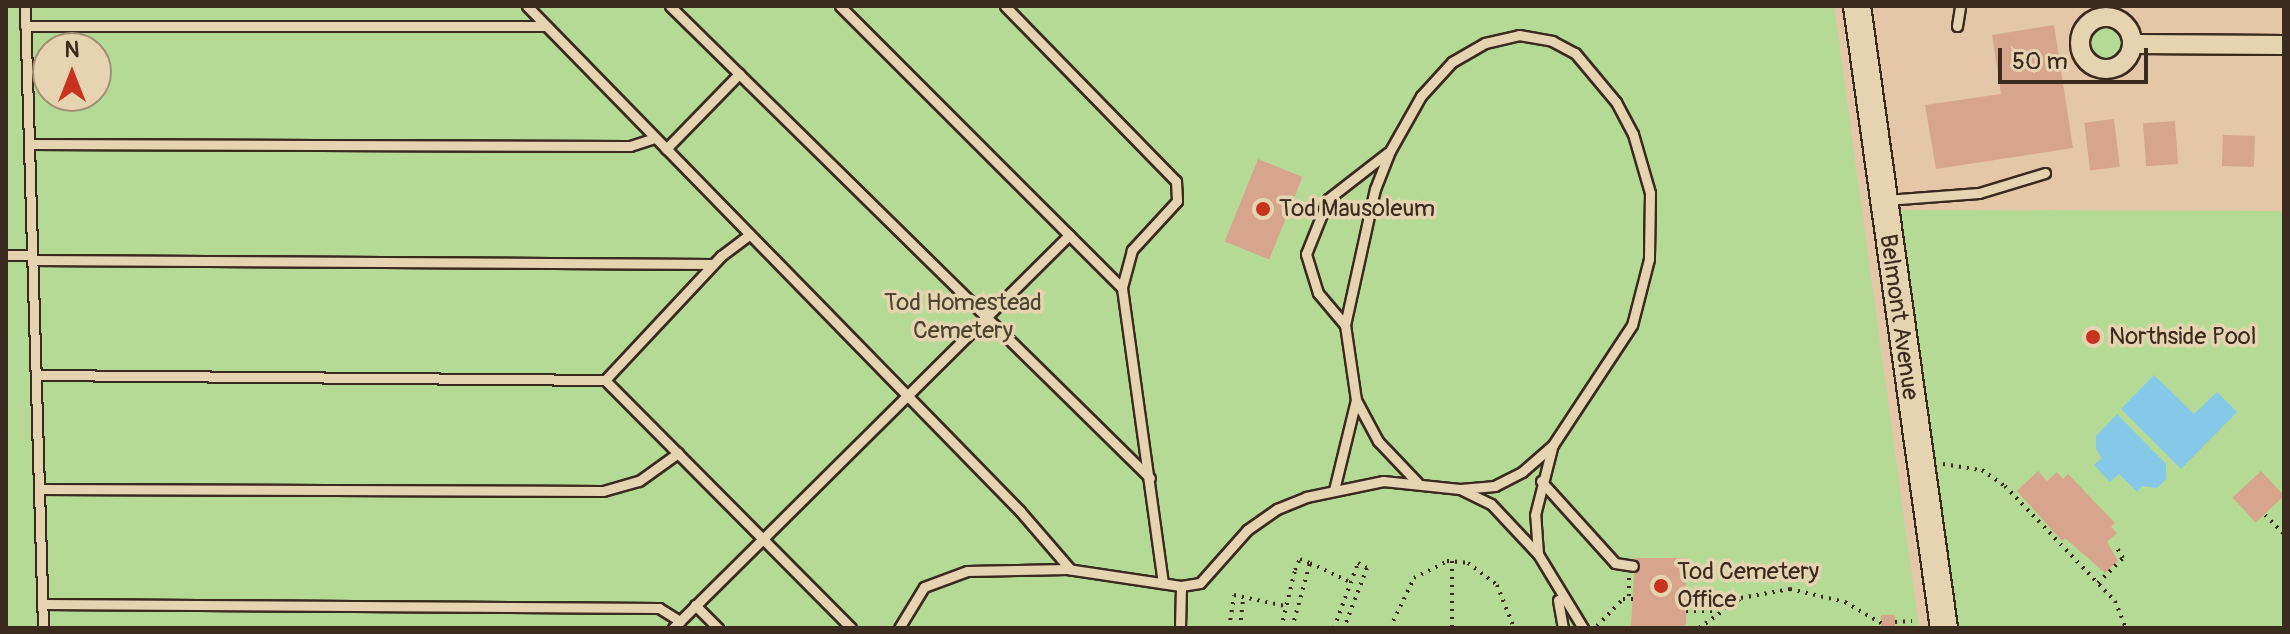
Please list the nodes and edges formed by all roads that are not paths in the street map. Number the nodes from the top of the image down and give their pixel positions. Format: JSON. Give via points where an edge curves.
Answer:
{"nodes":[{"id":1,"x":25,"y":6,"type":"edge"},
{"id":2,"x":527,"y":6,"type":"edge"},
{"id":3,"x":670,"y":6,"type":"edge"},
{"id":4,"x":840,"y":6,"type":"edge"},
{"id":5,"x":1005,"y":6,"type":"edge"},
{"id":6,"x":1857,"y":6,"type":"edge"},
{"id":7,"x":1960,"y":6,"type":"edge"},
{"id":8,"x":25,"y":26,"type":"junction"},
{"id":9,"x":546,"y":26,"type":"junction"},
{"id":10,"x":1957,"y":26,"type":"dead end"},
{"id":11,"x":2136,"y":44,"type":"dead end"},
{"id":12,"x":2284,"y":45,"type":"edge"},
{"id":13,"x":739,"y":74,"type":"junction"},
{"id":14,"x":655,"y":138,"type":"junction"},
{"id":15,"x":29,"y":144,"type":"junction"},
{"id":16,"x":666,"y":149,"type":"junction"},
{"id":17,"x":1390,"y":151,"type":"junction"},
{"id":18,"x":2045,"y":173,"type":"dead end"},
{"id":19,"x":1883,"y":200,"type":"junction"},
{"id":20,"x":750,"y":234,"type":"junction"},
{"id":21,"x":1069,"y":235,"type":"junction"},
{"id":22,"x":6,"y":255,"type":"edge"},
{"id":23,"x":32,"y":257,"type":"junction"},
{"id":24,"x":713,"y":264,"type":"junction"},
{"id":25,"x":1122,"y":288,"type":"junction"},
{"id":26,"x":987,"y":318,"type":"junction"},
{"id":27,"x":1345,"y":325,"type":"junction"},
{"id":28,"x":36,"y":375,"type":"junction"},
{"id":29,"x":605,"y":380,"type":"junction"},
{"id":30,"x":907,"y":396,"type":"junction"},
{"id":31,"x":1356,"y":400,"type":"junction"},
{"id":32,"x":1553,"y":445,"type":"junction"},
{"id":33,"x":678,"y":453,"type":"junction"},
{"id":34,"x":1150,"y":478,"type":"junction"},
{"id":35,"x":1541,"y":481,"type":"junction"},
{"id":36,"x":1417,"y":482,"type":"junction"},
{"id":37,"x":39,"y":489,"type":"junction"},
{"id":38,"x":1460,"y":489,"type":"junction"},
{"id":39,"x":1334,"y":490,"type":"junction"},
{"id":40,"x":762,"y":538,"type":"junction"},
{"id":41,"x":1538,"y":554,"type":"junction"},
{"id":42,"x":1070,"y":569,"type":"junction"},
{"id":43,"x":1634,"y":570,"type":"road end"},
{"id":44,"x":1163,"y":583,"type":"junction"},
{"id":45,"x":1181,"y":586,"type":"junction"},
{"id":46,"x":1556,"y":590,"type":"junction"},
{"id":47,"x":42,"y":604,"type":"junction"},
{"id":48,"x":695,"y":605,"type":"junction"},
{"id":49,"x":676,"y":624,"type":"edge"},
{"id":50,"x":43,"y":628,"type":"edge"},
{"id":51,"x":718,"y":628,"type":"edge"},
{"id":52,"x":851,"y":628,"type":"edge"},
{"id":53,"x":899,"y":628,"type":"edge"},
{"id":54,"x":1180,"y":628,"type":"edge"},
{"id":55,"x":1563,"y":628,"type":"edge"},
{"id":56,"x":1583,"y":628,"type":"edge"},
{"id":57,"x":1944,"y":628,"type":"edge"}],
"edges":[{"from":1,"to":8,"type":"lane"},
{"from":2,"to":9,"type":"lane"},
{"from":3,"to":13,"type":"lane"},
{"from":4,"to":21,"type":"lane"},
{"from":5,"to":25,"type":"lane","via":[[1176,181],[1177,201],[1132,250]]},
{"from":6,"to":19,"type":"main road","name":"Belmont Avenue"},
{"from":7,"to":10,"type":"lane"},
{"from":8,"to":9,"type":"lane"},
{"from":8,"to":15,"type":"lane"},
{"from":9,"to":14,"type":"lane"},
{"from":11,"to":12,"type":"street"},
{"from":13,"to":16,"type":"lane"},
{"from":13,"to":26,"type":"lane"},
{"from":14,"to":15,"type":"lane","via":[[630,146]]},
{"from":14,"to":16,"type":"lane"},
{"from":15,"to":23,"type":"lane"},
{"from":16,"to":20,"type":"lane"},
{"from":17,"to":27,"type":"lane","via":[[1375,189]]},
{"from":17,"to":27,"type":"lane","via":[[1328,199],[1306,254],[1318,293]]},
{"from":17,"to":32,"type":"lane","via":[[1421,96],[1452,62],[1485,43],[1519,35],[1552,41],[1575,53],[1616,102],[1633,134],[1650,193],[1652,226],[1643,294],[1632,325]]},
{"from":18,"to":19,"type":"lane","via":[[1979,193]]},
{"from":19,"to":57,"type":"main road","name":"Belmont Avenue"},
{"from":20,"to":24,"type":"lane"},
{"from":20,"to":30,"type":"lane"},
{"from":21,"to":25,"type":"lane"},
{"from":21,"to":26,"type":"lane"},
{"from":22,"to":23,"type":"lane"},
{"from":23,"to":24,"type":"lane"},
{"from":23,"to":28,"type":"lane"},
{"from":24,"to":29,"type":"lane"},
{"from":25,"to":34,"type":"lane"},
{"from":26,"to":30,"type":"lane"},
{"from":26,"to":34,"type":"lane"},
{"from":27,"to":31,"type":"lane"},
{"from":28,"to":29,"type":"lane"},
{"from":28,"to":37,"type":"lane"},
{"from":29,"to":33,"type":"lane"},
{"from":30,"to":40,"type":"lane"},
{"from":30,"to":42,"type":"lane"},
{"from":31,"to":36,"type":"lane","via":[[1378,441]]},
{"from":31,"to":39,"type":"lane"},
{"from":32,"to":35,"type":"lane"},
{"from":32,"to":38,"type":"lane","via":[[1522,472],[1495,486]]},
{"from":33,"to":37,"type":"lane","via":[[639,481],[603,491]]},
{"from":33,"to":40,"type":"lane"},
{"from":34,"to":44,"type":"lane"},
{"from":35,"to":41,"type":"lane","via":[[1535,515]]},
{"from":35,"to":43,"type":"lane","via":[[1615,563]]},
{"from":36,"to":38,"type":"lane"},
{"from":36,"to":39,"type":"lane","via":[[1383,481]]},
{"from":37,"to":47,"type":"lane"},
{"from":38,"to":41,"type":"lane","via":[[1491,504]]},
{"from":39,"to":45,"type":"lane","via":[[1277,509],[1247,530],[1200,583]]},
{"from":40,"to":48,"type":"lane"},
{"from":40,"to":52,"type":"lane"},
{"from":41,"to":46,"type":"lane"},
{"from":42,"to":44,"type":"lane"},
{"from":42,"to":53,"type":"lane","via":[[949,575],[924,587]]},
{"from":44,"to":45,"type":"lane"},
{"from":45,"to":54,"type":"lane"},
{"from":46,"to":55,"type":"lane"},
{"from":46,"to":56,"type":"lane"},
{"from":47,"to":49,"type":"lane","via":[[659,608]]},
{"from":47,"to":50,"type":"lane"},
{"from":48,"to":49,"type":"lane"},
{"from":48,"to":51,"type":"lane"}]}
